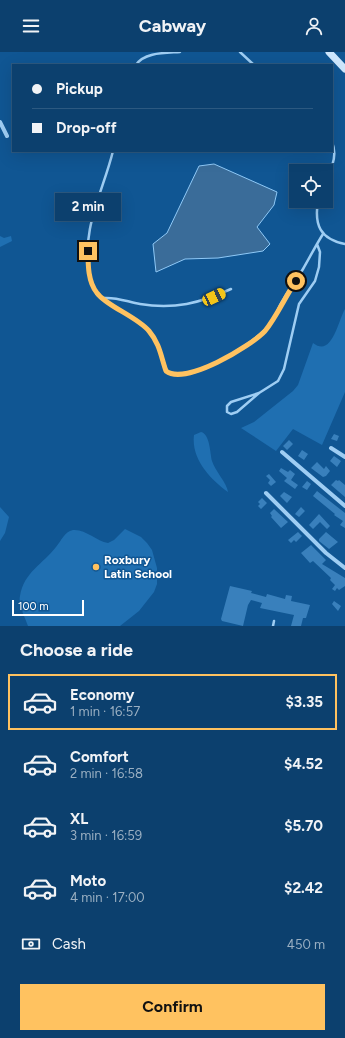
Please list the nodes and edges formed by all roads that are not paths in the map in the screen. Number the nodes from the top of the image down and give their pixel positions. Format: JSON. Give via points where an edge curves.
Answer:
{"nodes":[{"id":1,"x":180,"y":52,"type":"edge"},
{"id":2,"x":240,"y":52,"type":"edge"},
{"id":3,"x":329,"y":52,"type":"edge"},
{"id":4,"x":136,"y":64,"type":"edge"},
{"id":5,"x":253,"y":64,"type":"edge"},
{"id":6,"x":345,"y":69,"type":"edge"},
{"id":7,"x":0,"y":122,"type":"edge"},
{"id":8,"x":7,"y":136,"type":"dead end"},
{"id":9,"x":333,"y":146,"type":"edge"},
{"id":10,"x":113,"y":152,"type":"edge"},
{"id":11,"x":333,"y":164,"type":"edge"},
{"id":12,"x":318,"y":208,"type":"edge"},
{"id":13,"x":322,"y":234,"type":"junction"},
{"id":14,"x":317,"y":243,"type":"junction"},
{"id":15,"x":345,"y":244,"type":"edge"},
{"id":16,"x":231,"y":289,"type":"dead end"},
{"id":17,"x":103,"y":298,"type":"junction"},
{"id":18,"x":259,"y":393,"type":"junction"},
{"id":19,"x":331,"y":448,"type":"dead end"},
{"id":20,"x":282,"y":452,"type":"dead end"},
{"id":21,"x":345,"y":457,"type":"edge"},
{"id":22,"x":266,"y":493,"type":"dead end"},
{"id":23,"x":345,"y":506,"type":"edge"},
{"id":24,"x":345,"y":568,"type":"edge"},
{"id":25,"x":274,"y":621,"type":"dead end"},
{"id":26,"x":273,"y":626,"type":"edge"}],
"edges":[{"from":1,"to":4,"type":"lane","via":[[150,56]]},
{"from":2,"to":5,"type":"lane"},
{"from":3,"to":6,"type":"main road"},
{"from":7,"to":8,"type":"street"},
{"from":9,"to":11,"type":"lane","via":[[335,153]]},
{"from":10,"to":17,"type":"lane","via":[[94,206],[88,238],[92,284],[97,294]]},
{"from":12,"to":13,"type":"lane","via":[[318,224]]},
{"from":13,"to":14,"type":"lane"},
{"from":13,"to":15,"type":"lane"},
{"from":14,"to":17,"type":"lane","via":[[271,323],[263,332],[217,362],[188,374],[172,374],[166,371],[158,343],[149,331],[139,321]]},
{"from":14,"to":18,"type":"lane","via":[[320,267],[315,282],[299,304],[284,369],[278,381]]},
{"from":16,"to":17,"type":"lane","via":[[183,306],[155,306]]},
{"from":18,"to":18,"type":"lane","via":[[231,402],[227,406],[227,412],[237,412]]},
{"from":19,"to":21,"type":"street"},
{"from":20,"to":23,"type":"street"},
{"from":22,"to":24,"type":"street","via":[[320,548]]},
{"from":25,"to":26,"type":"lane"}]}
